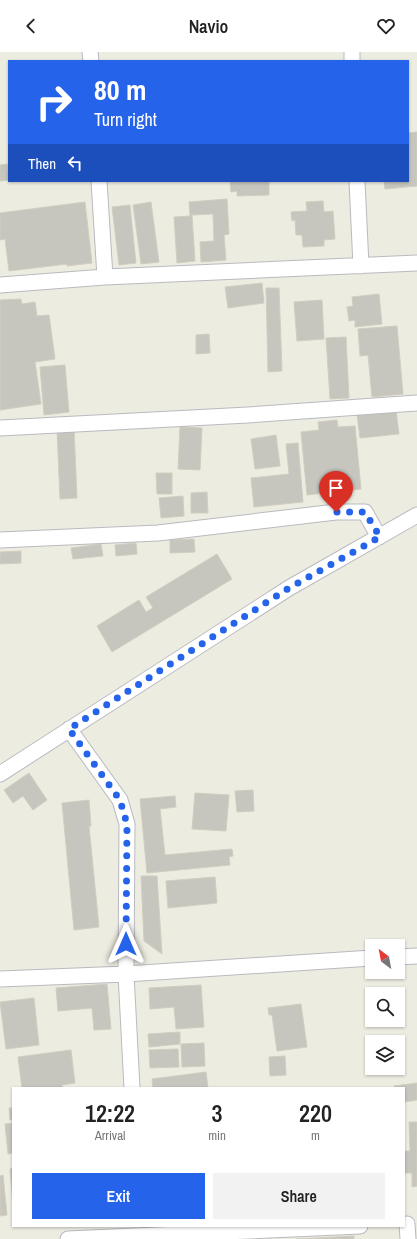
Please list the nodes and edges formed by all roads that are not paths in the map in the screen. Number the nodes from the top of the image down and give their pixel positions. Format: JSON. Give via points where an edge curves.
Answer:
{"nodes":[{"id":1,"x":99,"y":182,"type":"edge"},
{"id":2,"x":357,"y":182,"type":"edge"},
{"id":3,"x":417,"y":263,"type":"edge"},
{"id":4,"x":361,"y":266,"type":"junction"},
{"id":5,"x":105,"y":277,"type":"junction"},
{"id":6,"x":0,"y":285,"type":"edge"},
{"id":7,"x":417,"y":403,"type":"edge"},
{"id":8,"x":0,"y":428,"type":"edge"},
{"id":9,"x":417,"y":516,"type":"edge"},
{"id":10,"x":380,"y":537,"type":"junction"},
{"id":11,"x":0,"y":540,"type":"edge"},
{"id":12,"x":69,"y":729,"type":"junction"},
{"id":13,"x":0,"y":774,"type":"edge"},
{"id":14,"x":417,"y":956,"type":"edge"},
{"id":15,"x":405,"y":957,"type":"edge"},
{"id":16,"x":365,"y":958,"type":"edge"},
{"id":17,"x":126,"y":974,"type":"junction"},
{"id":18,"x":0,"y":979,"type":"edge"},
{"id":19,"x":132,"y":1087,"type":"edge"},
{"id":20,"x":329,"y":1227,"type":"edge"},
{"id":21,"x":140,"y":1233,"type":"edge"},
{"id":22,"x":68,"y":1239,"type":"edge"}],
"edges":[{"from":1,"to":5,"type":"street"},
{"from":2,"to":4,"type":"street"},
{"from":3,"to":4,"type":"street"},
{"from":4,"to":5,"type":"street"},
{"from":5,"to":6,"type":"street"},
{"from":7,"to":8,"type":"street"},
{"from":9,"to":10,"type":"street"},
{"from":10,"to":11,"type":"street","via":[[365,512],[336,512],[158,533]]},
{"from":10,"to":12,"type":"street","via":[[289,588]]},
{"from":12,"to":13,"type":"street"},
{"from":12,"to":17,"type":"street","via":[[120,800],[127,824]]},
{"from":14,"to":15,"type":"street"},
{"from":16,"to":17,"type":"street"},
{"from":17,"to":18,"type":"street"},
{"from":17,"to":19,"type":"street"},
{"from":20,"to":21,"type":"street"},
{"from":21,"to":22,"type":"street"}]}
